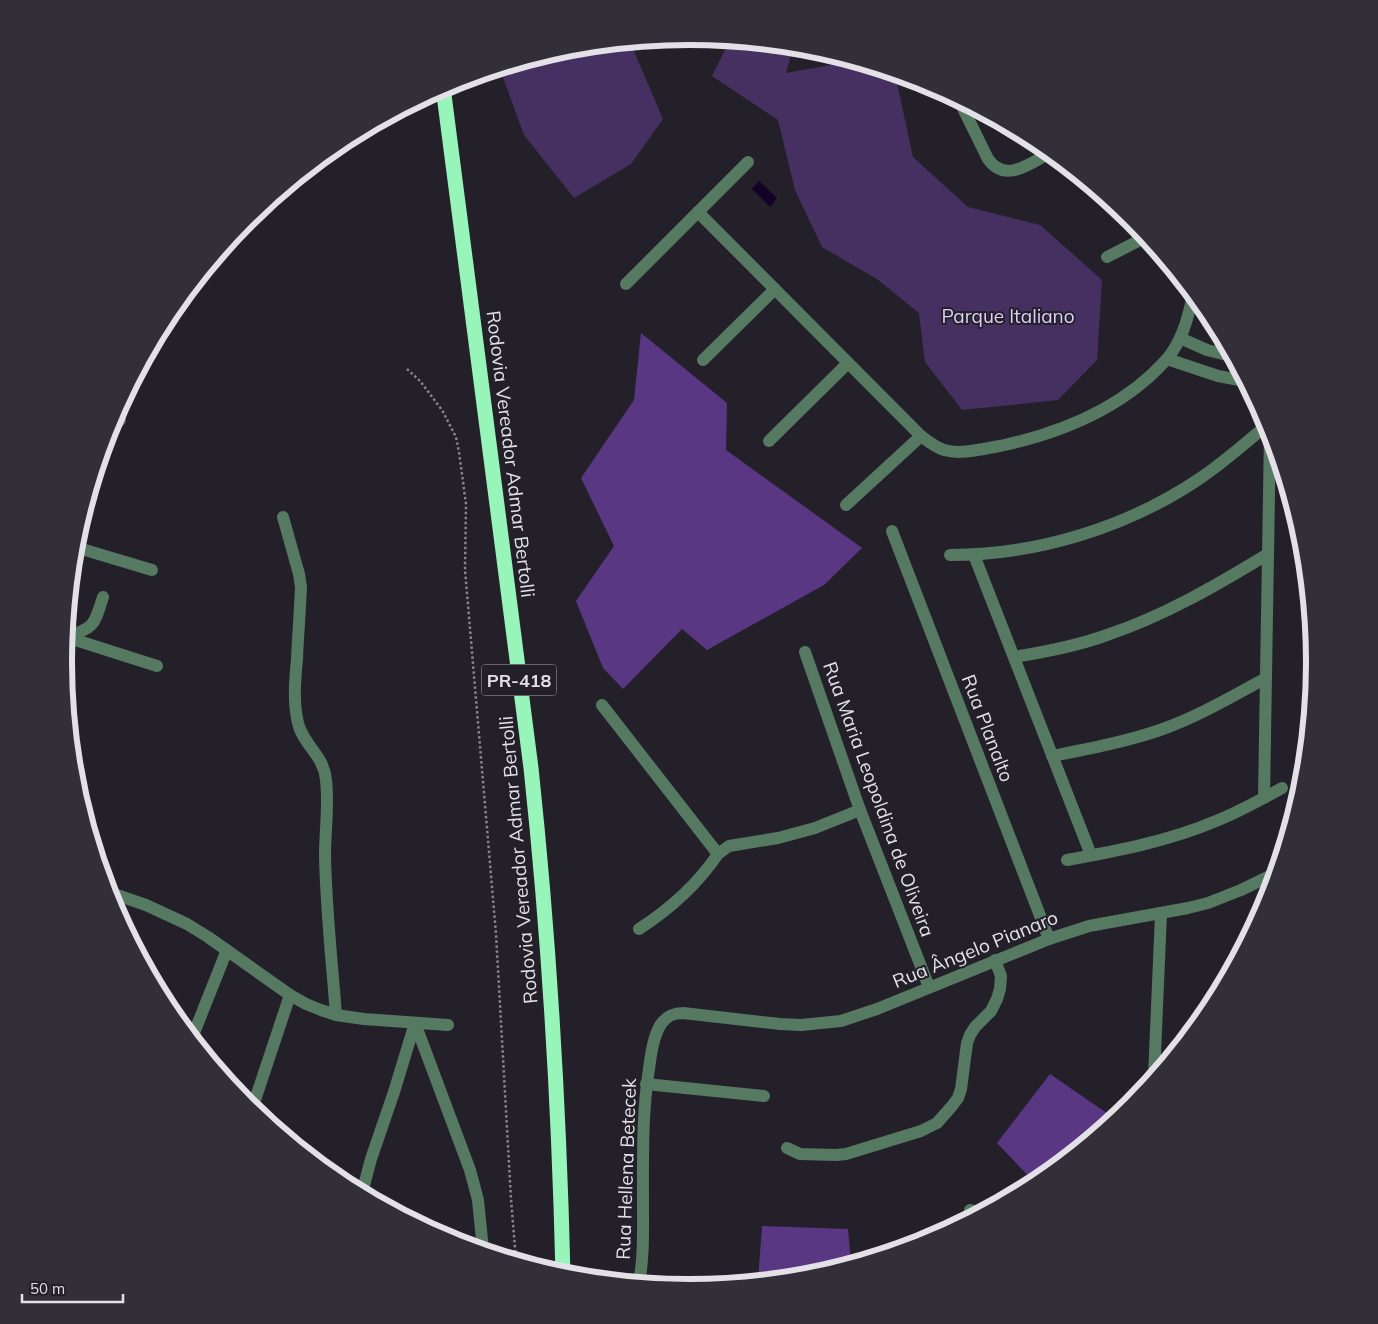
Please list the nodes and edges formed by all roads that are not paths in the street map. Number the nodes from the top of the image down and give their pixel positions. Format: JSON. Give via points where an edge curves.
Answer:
{"nodes":[{"id":1,"x":444,"y":96,"type":"edge"},
{"id":2,"x":963,"y":109,"type":"edge"},
{"id":3,"x":1043,"y":157,"type":"edge"},
{"id":4,"x":748,"y":162,"type":"dead end"},
{"id":5,"x":698,"y":212,"type":"junction"},
{"id":6,"x":1139,"y":240,"type":"edge"},
{"id":7,"x":1107,"y":256,"type":"dead end"},
{"id":8,"x":626,"y":284,"type":"dead end"},
{"id":9,"x":775,"y":289,"type":"junction"},
{"id":10,"x":1191,"y":304,"type":"edge"},
{"id":11,"x":1180,"y":338,"type":"junction"},
{"id":12,"x":1223,"y":354,"type":"edge"},
{"id":13,"x":1167,"y":359,"type":"junction"},
{"id":14,"x":703,"y":360,"type":"dead end"},
{"id":15,"x":848,"y":363,"type":"junction"},
{"id":16,"x":1237,"y":379,"type":"edge"},
{"id":17,"x":1261,"y":430,"type":"edge"},
{"id":18,"x":921,"y":436,"type":"junction"},
{"id":19,"x":768,"y":441,"type":"dead end"},
{"id":20,"x":1270,"y":455,"type":"edge"},
{"id":21,"x":846,"y":505,"type":"dead end"},
{"id":22,"x":283,"y":517,"type":"dead end"},
{"id":23,"x":892,"y":531,"type":"dead end"},
{"id":24,"x":83,"y":549,"type":"edge"},
{"id":25,"x":1268,"y":554,"type":"junction"},
{"id":26,"x":950,"y":555,"type":"dead end"},
{"id":27,"x":974,"y":555,"type":"junction"},
{"id":28,"x":152,"y":570,"type":"dead end"},
{"id":29,"x":103,"y":597,"type":"dead end"},
{"id":30,"x":73,"y":635,"type":"edge"},
{"id":31,"x":73,"y":639,"type":"edge"},
{"id":32,"x":805,"y":652,"type":"dead end"},
{"id":33,"x":1014,"y":657,"type":"junction"},
{"id":34,"x":157,"y":666,"type":"dead end"},
{"id":35,"x":1266,"y":678,"type":"junction"},
{"id":36,"x":602,"y":705,"type":"dead end"},
{"id":37,"x":1052,"y":756,"type":"junction"},
{"id":38,"x":1282,"y":788,"type":"dead end"},
{"id":39,"x":1264,"y":798,"type":"junction"},
{"id":40,"x":860,"y":810,"type":"junction"},
{"id":41,"x":718,"y":854,"type":"junction"},
{"id":42,"x":1091,"y":855,"type":"junction"},
{"id":43,"x":1067,"y":860,"type":"dead end"},
{"id":44,"x":1267,"y":878,"type":"edge"},
{"id":45,"x":118,"y":895,"type":"edge"},
{"id":46,"x":1161,"y":914,"type":"junction"},
{"id":47,"x":639,"y":929,"type":"dead end"},
{"id":48,"x":1049,"y":938,"type":"junction"},
{"id":49,"x":227,"y":950,"type":"junction"},
{"id":50,"x":995,"y":960,"type":"junction"},
{"id":51,"x":929,"y":987,"type":"junction"},
{"id":52,"x":290,"y":995,"type":"junction"},
{"id":53,"x":683,"y":1013,"type":"joint"},
{"id":54,"x":336,"y":1015,"type":"junction"},
{"id":55,"x":415,"y":1023,"type":"junction"},
{"id":56,"x":448,"y":1025,"type":"dead end"},
{"id":57,"x":195,"y":1031,"type":"edge"},
{"id":58,"x":1154,"y":1067,"type":"edge"},
{"id":59,"x":646,"y":1084,"type":"junction"},
{"id":60,"x":764,"y":1096,"type":"dead end"},
{"id":61,"x":255,"y":1100,"type":"edge"},
{"id":62,"x":787,"y":1148,"type":"dead end"},
{"id":63,"x":364,"y":1186,"type":"edge"},
{"id":64,"x":482,"y":1243,"type":"edge"},
{"id":65,"x":564,"y":1266,"type":"edge"},
{"id":66,"x":639,"y":1277,"type":"edge"}],
"edges":[{"from":1,"to":65,"type":"highway","name":"Rodovia Vereador Admar Bertolli","number":"PR-418","via":[[540,856],[550,969]]},
{"from":2,"to":3,"type":"street","via":[[993,166],[1010,172]]},
{"from":4,"to":5,"type":"street"},
{"from":5,"to":8,"type":"street"},
{"from":5,"to":9,"type":"street"},
{"from":6,"to":7,"type":"street"},
{"from":9,"to":14,"type":"street"},
{"from":9,"to":15,"type":"street"},
{"from":10,"to":11,"type":"street"},
{"from":11,"to":12,"type":"street"},
{"from":11,"to":13,"type":"street"},
{"from":13,"to":16,"type":"street"},
{"from":13,"to":18,"type":"street","via":[[1123,398],[1049,433],[952,452]]},
{"from":15,"to":18,"type":"street"},
{"from":15,"to":19,"type":"street"},
{"from":17,"to":27,"type":"street","via":[[1200,478],[1142,510],[1046,545]]},
{"from":18,"to":21,"type":"street"},
{"from":20,"to":25,"type":"street"},
{"from":22,"to":54,"type":"street","via":[[301,587],[295,709],[303,736],[318,756],[326,777],[326,889]]},
{"from":23,"to":48,"type":"street","name":"Rua Planalto"},
{"from":24,"to":28,"type":"street"},
{"from":25,"to":33,"type":"street","via":[[1202,593],[1136,624],[1078,644]]},
{"from":25,"to":35,"type":"street"},
{"from":26,"to":27,"type":"street"},
{"from":27,"to":33,"type":"street"},
{"from":29,"to":30,"type":"street","via":[[92,625]]},
{"from":31,"to":34,"type":"street"},
{"from":32,"to":40,"type":"street","name":"Rua Maria Leopoldina de Oliveira"},
{"from":33,"to":37,"type":"street"},
{"from":35,"to":37,"type":"street","via":[[1160,730]]},
{"from":35,"to":39,"type":"street"},
{"from":36,"to":41,"type":"street"},
{"from":37,"to":42,"type":"street"},
{"from":38,"to":39,"type":"street"},
{"from":39,"to":42,"type":"street","via":[[1192,830]]},
{"from":40,"to":41,"type":"street","via":[[815,828],[729,846]]},
{"from":40,"to":51,"type":"street","name":"Rua Maria Leopoldina de Oliveira"},
{"from":41,"to":47,"type":"street","via":[[670,907]]},
{"from":42,"to":43,"type":"street"},
{"from":44,"to":46,"type":"street","name":"Rua Ângelo Pianaro","via":[[1216,900]]},
{"from":45,"to":49,"type":"street","via":[[167,914]]},
{"from":46,"to":48,"type":"street","name":"Rua Ângelo Pianaro","via":[[1098,924]]},
{"from":46,"to":58,"type":"street"},
{"from":48,"to":50,"type":"street","name":"Rua Ângelo Pianaro"},
{"from":49,"to":52,"type":"street"},
{"from":49,"to":57,"type":"street"},
{"from":50,"to":51,"type":"street","name":"Rua Ângelo Pianaro"},
{"from":50,"to":62,"type":"street","via":[[1000,976],[997,999],[970,1035],[958,1098],[938,1123],[921,1132],[846,1154],[800,1154]]},
{"from":51,"to":53,"type":"street","name":"Rua Ângelo Pianaro","via":[[860,1015],[822,1024],[780,1024]]},
{"from":52,"to":54,"type":"street"},
{"from":52,"to":61,"type":"street"},
{"from":53,"to":59,"type":"street","name":"Rua Hellena Betecek","via":[[674,1013],[661,1023]]},
{"from":54,"to":55,"type":"street"},
{"from":55,"to":56,"type":"street"},
{"from":55,"to":63,"type":"street"},
{"from":55,"to":64,"type":"street","via":[[470,1170],[478,1200]]},
{"from":59,"to":60,"type":"street"},
{"from":59,"to":66,"type":"street","name":"Rua Hellena Betecek","via":[[643,1250]]}]}
